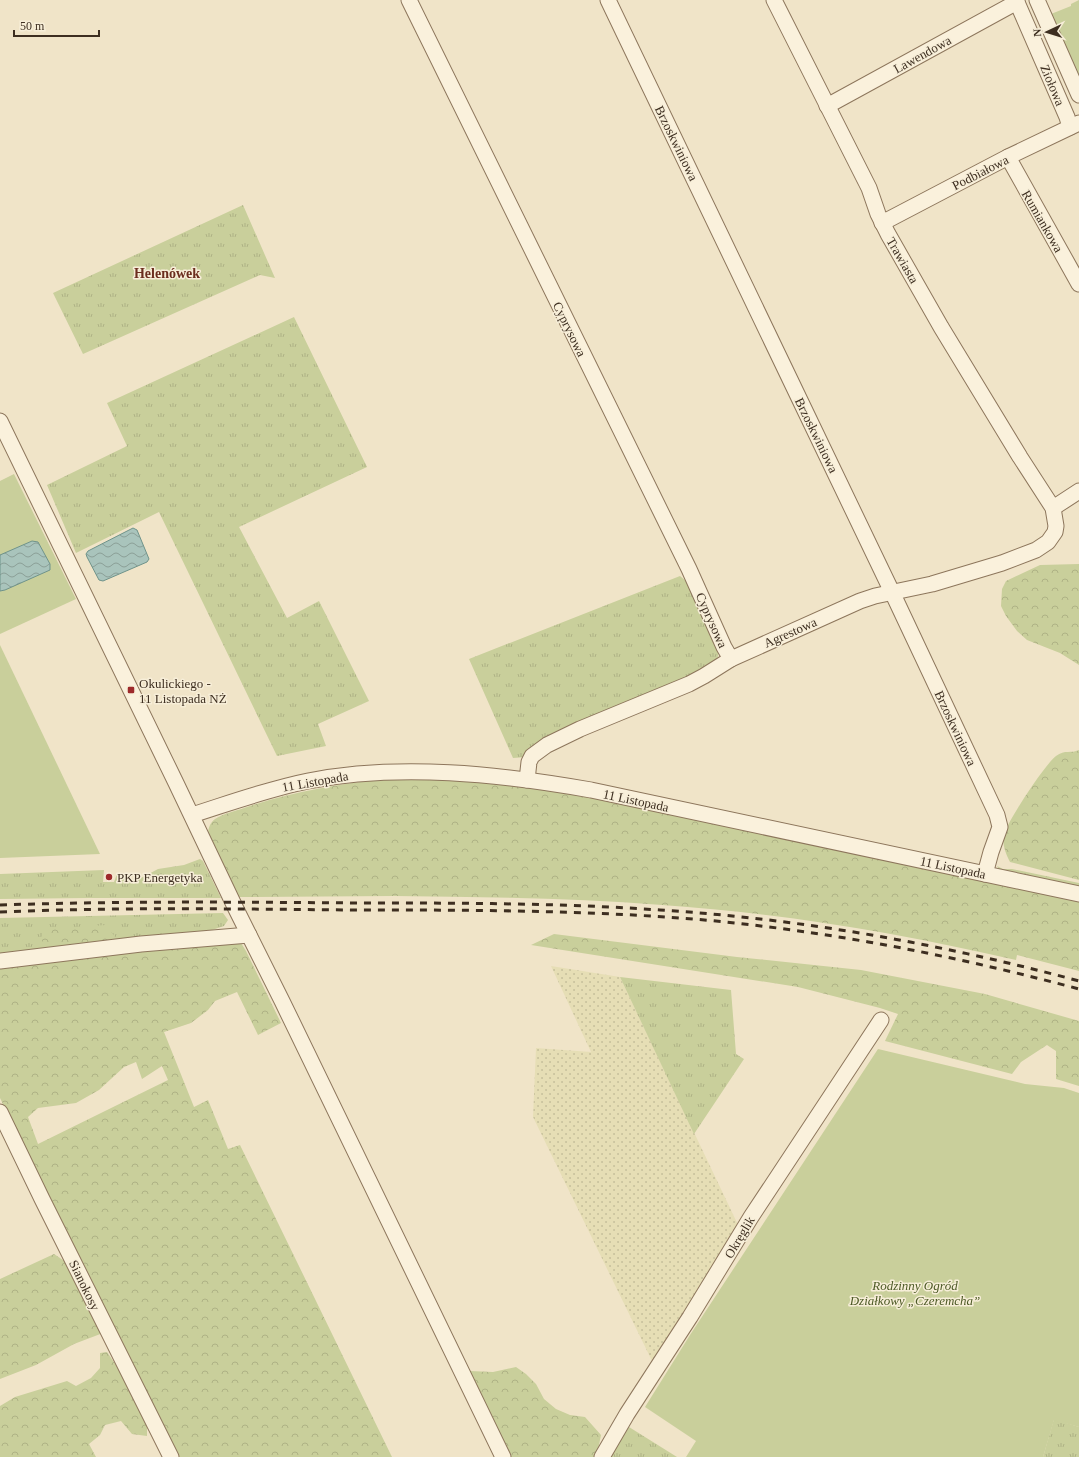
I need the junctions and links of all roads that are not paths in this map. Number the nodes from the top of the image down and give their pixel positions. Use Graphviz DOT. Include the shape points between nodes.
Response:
graph roads {
  1 [pos="409,0"];
  2 [pos="608,0"];
  3 [pos="774,0"];
  4 [pos="1037,0"];
  5 [pos="1017,1"];
  6 [pos="1079,95"];
  7 [pos="827,106"];
  8 [pos="1075,125"];
  9 [pos="1008,157"];
  10 [pos="882,222"];
  11 [pos="1079,284"];
  12 [pos="0,421"];
  13 [pos="1079,491"];
  14 [pos="1053,508"];
  15 [pos="892,592"];
  16 [pos="731,659"];
  17 [pos="527,780"];
  18 [pos="192,815"];
  19 [pos="985,874"];
  20 [pos="1079,894"];
  21 [pos="249,935"];
  22 [pos="0,961"];
  23 [pos="881,1020"];
  24 [pos="0,1112"];
  25 [pos="171,1457"];
  26 [pos="503,1457"];
  27 [pos="602,1457"];
  1 -- 16 [label="street, Cyprysowa" via="689,568"];
  2 -- 15 [label="street, Brzoskwiniowa"];
  3 -- 7 [label="street, Trawiasta"];
  4 -- 6 [label="street, Ziołowa"];
  5 -- 7 [label="street, Lawendowa"];
  5 -- 8 [label="street, Ziołowa" via="1067,117"];
  7 -- 10 [label="street, Trawiasta" via="869,188"];
  8 -- 9 [label="street, Podbiałowa"];
  9 -- 10 [label="street, Podbiałowa"];
  9 -- 11 [label="street, Rumiankowa"];
  10 -- 14 [label="street, Trawiasta" via="941,327"];
  12 -- 18 [label="street"];
  13 -- 14 [label="street"];
  14 -- 15 [label="street, Agrestowa" via="1055,532 1048,542 1036,550 932,584"];
  15 -- 16 [label="street, Agrestowa" via="860,601"];
  15 -- 19 [label="street, Brzoskwiniowa" via="997,816 1000,827"];
  16 -- 17 [label="street, Agrestowa" via="688,684 547,745 532,756"];
  17 -- 18 [label="street, 11 Listopada" via="441,773 353,775 272,789"];
  17 -- 19 [label="street, 11 Listopada" via="616,795"];
  18 -- 21 [label="street"];
  19 -- 20 [label="street, 11 Listopada"];
  21 -- 22 [label="street" via="141,944"];
  21 -- 26 [label="street"];
  23 -- 27 [label="street, Okręglik" via="751,1217"];
  24 -- 25 [label="street, Sianokosy"];
}
